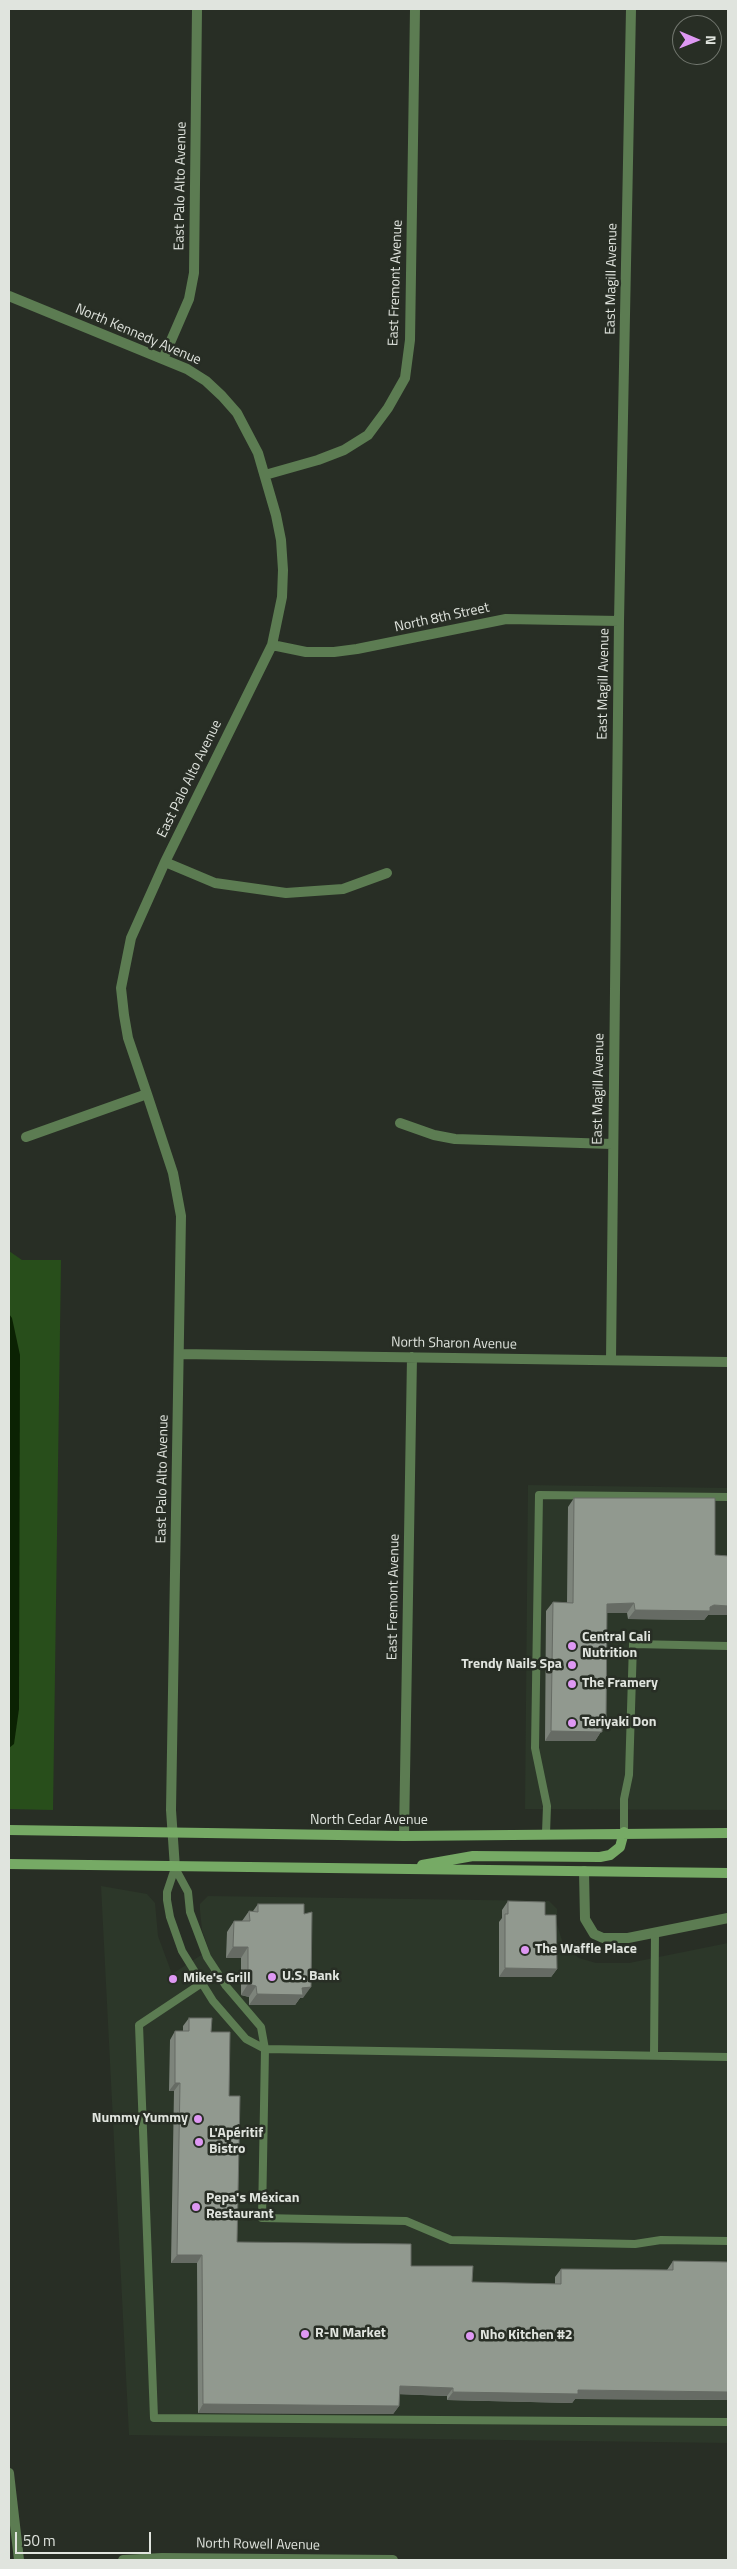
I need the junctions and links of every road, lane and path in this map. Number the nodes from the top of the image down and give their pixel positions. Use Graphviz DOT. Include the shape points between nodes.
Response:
graph roads {
  1 [pos="197,9"];
  2 [pos="415,9"];
  3 [pos="631,9"];
  4 [pos="9,296"];
  5 [pos="163,358"];
  6 [pos="265,475"];
  7 [pos="619,621"];
  8 [pos="272,645"];
  9 [pos="165,862"];
  10 [pos="387,873"];
  11 [pos="147,1094"];
  12 [pos="400,1123"];
  13 [pos="26,1137"];
  14 [pos="612,1144"];
  15 [pos="179,1354"];
  16 [pos="412,1357"];
  17 [pos="611,1360"];
  18 [pos="728,1362"];
  19 [pos="728,1497"];
  20 [pos="728,1646"];
  21 [pos="9,1830"];
  22 [pos="624,1832"];
  23 [pos="172,1833"];
  24 [pos="546,1833"];
  25 [pos="728,1833"];
  26 [pos="404,1836"];
  27 [pos="9,1864"];
  28 [pos="175,1868"];
  29 [pos="399,1870"];
  30 [pos="584,1871"];
  31 [pos="728,1873"];
  32 [pos="728,1918"];
  33 [pos="654,1933"];
  34 [pos="217,1973"];
  35 [pos="201,1982"];
  36 [pos="265,2049"];
  37 [pos="654,2055"];
  38 [pos="728,2057"];
  39 [pos="728,2241"];
  40 [pos="728,2422"];
  41 [pos="9,2472"];
  42 [pos="19,2560"];
  43 [pos="123,2560"];
  44 [pos="393,2560"];
  1 -- 5 [label="street, East Palo Alto Avenue" via="194,273 189,299"];
  2 -- 6 [label="street, East Fremont Avenue" via="410,340 405,378 368,435 344,450"];
  3 -- 7 [label="street, East Magill Avenue"];
  4 -- 5 [label="street, North Kennedy Avenue"];
  5 -- 6 [label="street, North Kennedy Avenue" via="206,381 237,413"];
  6 -- 8 [label="street, East Palo Alto Avenue" via="281,540 283,570 282,597"];
  7 -- 8 [label="street, North 8th Street" via="506,619 334,652 306,652"];
  7 -- 14 [label="street, East Magill Avenue"];
  8 -- 9 [label="street, East Palo Alto Avenue"];
  9 -- 10 [label="street" via="216,883 286,893 343,889"];
  9 -- 11 [label="street, East Palo Alto Avenue" via="131,938 121,988 128,1038"];
  11 -- 13 [label="street"];
  11 -- 15 [label="street, East Palo Alto Avenue" via="181,1216"];
  12 -- 14 [label="street" via="455,1139"];
  14 -- 17 [label="street, East Magill Avenue"];
  15 -- 16 [label="street, North Sharon Avenue"];
  15 -- 23 [label="street, East Palo Alto Avenue"];
  16 -- 17 [label="street, North Sharon Avenue"];
  16 -- 26 [label="street, East Fremont Avenue"];
  17 -- 18 [label="street, North Sharon Avenue"];
  19 -- 24 [label="lane" via="539,1495 536,1748 547,1806"];
  20 -- 22 [label="lane" via="633,1644"];
  21 -- 23 [label="main road, North Cedar Avenue"];
  22 -- 24 [label="main road, North Cedar Avenue"];
  22 -- 25 [label="main road, North Cedar Avenue"];
  22 -- 29 [label="main road" via="620,1847 610,1855 600,1857 473,1856"];
  23 -- 26 [label="main road, North Cedar Avenue"];
  23 -- 28 [label="street, East Palo Alto Avenue"];
  24 -- 26 [label="main road, North Cedar Avenue"];
  27 -- 28 [label="main road"];
  28 -- 29 [label="main road"];
  28 -- 34 [label="lane" via="188,1892 190,1912 199,1939"];
  28 -- 35 [label="lane" via="167,1892 170,1917 182,1951"];
  29 -- 30 [label="main road"];
  30 -- 31 [label="main road"];
  30 -- 33 [label="street" via="584,1911 594,1934 616,1939"];
  32 -- 33 [label="street"];
  33 -- 37 [label="lane"];
  34 -- 35 [label="lane"];
  34 -- 36 [label="lane" via="261,2027"];
  35 -- 36 [label="lane" via="246,2039"];
  35 -- 40 [label="lane" via="139,2025 154,2418"];
  36 -- 37 [label="lane"];
  36 -- 39 [label="lane" via="262,2218 406,2221 451,2240 635,2244 661,2240"];
  37 -- 38 [label="lane"];
  41 -- 42 [label="street"];
  43 -- 44 [label="street, North Rowell Avenue"];
}
